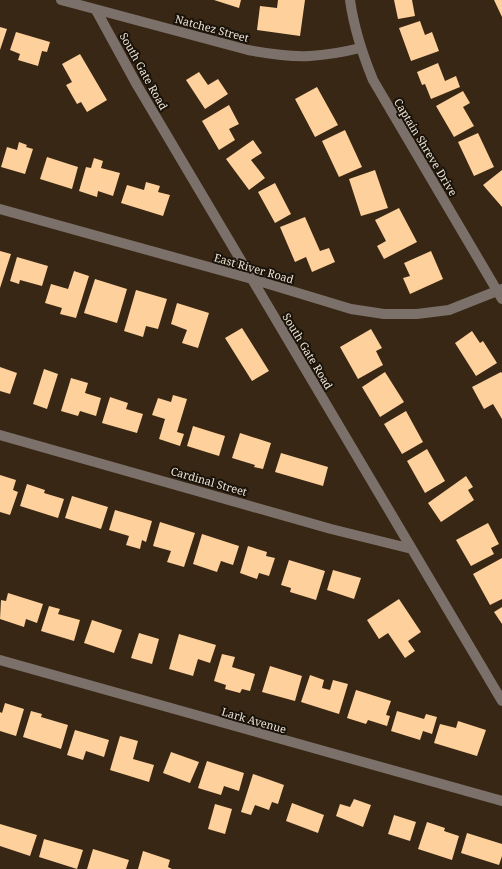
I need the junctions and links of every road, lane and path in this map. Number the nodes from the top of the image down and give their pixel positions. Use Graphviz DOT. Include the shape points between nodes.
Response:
graph roads {
  1 [pos="61,0"];
  2 [pos="350,0"];
  3 [pos="96,10"];
  4 [pos="360,48"];
  5 [pos="0,209"];
  6 [pos="252,279"];
  7 [pos="500,293"];
  8 [pos="0,435"];
  9 [pos="412,549"];
  10 [pos="0,660"];
  11 [pos="502,702"];
  12 [pos="502,800"];
  1 -- 3 [label="street, Natchez Street"];
  2 -- 4 [label="street, Captain Shreve Drive"];
  3 -- 4 [label="street, Natchez Street" via="274,55 316,56"];
  3 -- 6 [label="street, South Gate Road"];
  4 -- 7 [label="street, Captain Shreve Drive" via="373,80"];
  5 -- 6 [label="street, East River Road"];
  6 -- 7 [label="street, East River Road" via="351,309 384,314 417,314 449,310"];
  6 -- 9 [label="street, South Gate Road"];
  8 -- 9 [label="street, Cardinal Street" via="331,529"];
  9 -- 11 [label="street, South Gate Road"];
  10 -- 12 [label="street, Lark Avenue"];
}
